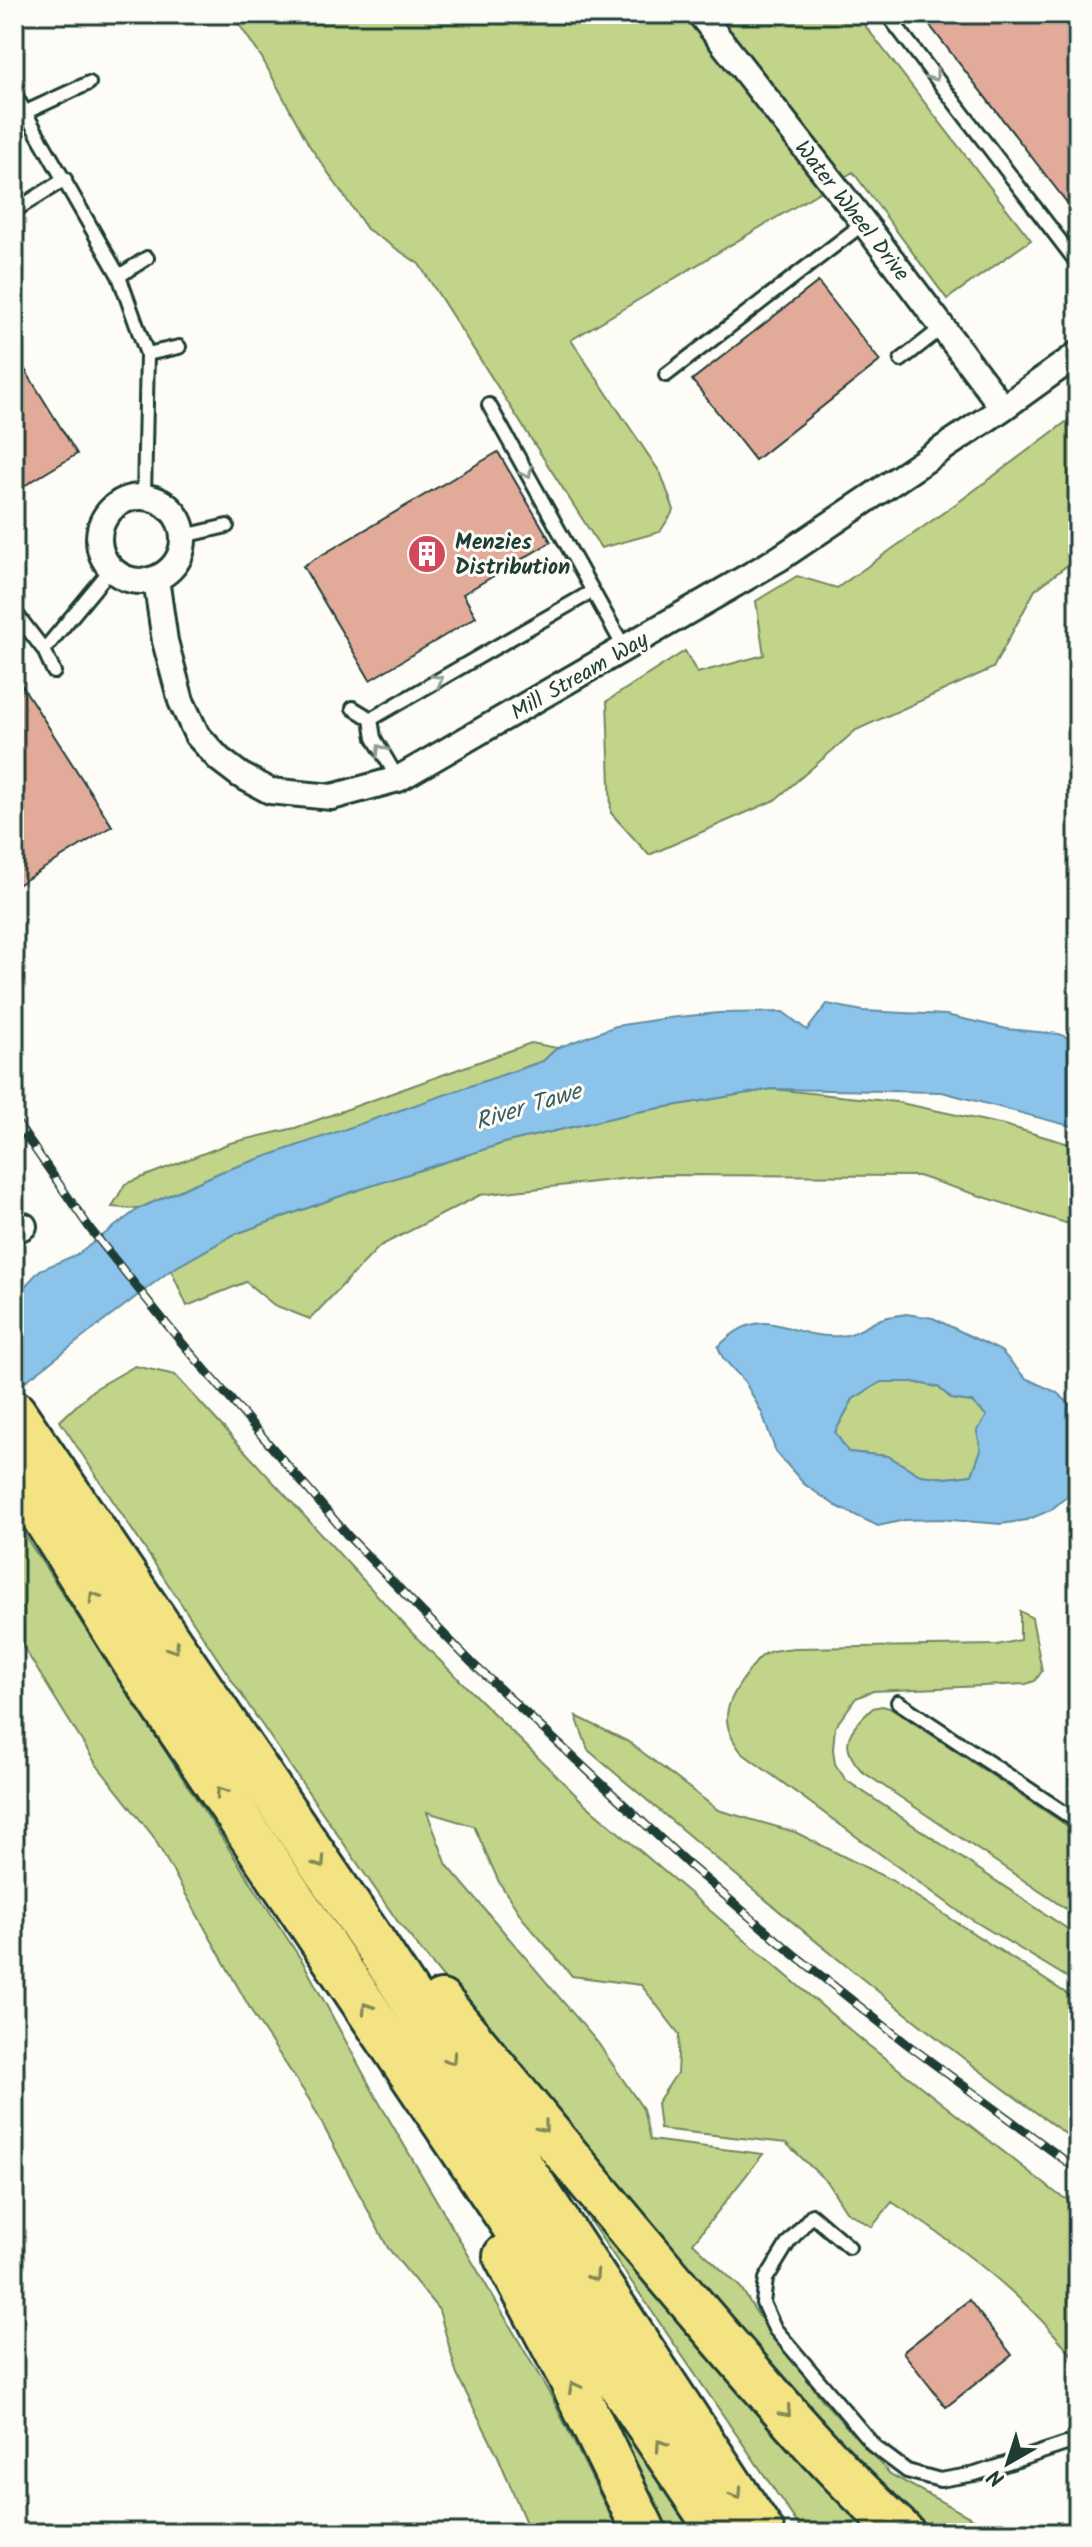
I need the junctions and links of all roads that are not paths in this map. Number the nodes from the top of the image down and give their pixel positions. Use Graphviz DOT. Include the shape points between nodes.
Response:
graph roads {
  1 [pos="700,14"];
  2 [pos="887,14"];
  3 [pos="89,83"];
  4 [pos="14,93"];
  5 [pos="26,112"];
  6 [pos="65,179"];
  7 [pos="14,211"];
  8 [pos="864,223"];
  9 [pos="147,258"];
  10 [pos="1078,264"];
  11 [pos="119,276"];
  12 [pos="943,327"];
  13 [pos="179,347"];
  14 [pos="147,354"];
  15 [pos="1078,354"];
  16 [pos="901,360"];
  17 [pos="666,375"];
  18 [pos="489,405"];
  19 [pos="1003,408"];
  20 [pos="144,497"];
  21 [pos="227,526"];
  22 [pos="184,536"];
  23 [pos="111,569"];
  24 [pos="156,579"];
  25 [pos="593,591"];
  26 [pos="14,611"];
  27 [pos="625,649"];
  28 [pos="44,650"];
  29 [pos="54,672"];
  30 [pos="353,708"];
  31 [pos="371,719"];
  32 [pos="398,779"];
  33 [pos="14,1412"];
  34 [pos="35,1482"];
  35 [pos="898,1702"];
  36 [pos="1078,1822"];
  37 [pos="377,1947"];
  38 [pos="426,2096"];
  39 [pos="849,2247"];
  40 [pos="1078,2447"];
  41 [pos="645,2533"];
  42 [pos="720,2533"];
  43 [pos="763,2533"];
  44 [pos="903,2533"];
  1 -- 8 [label="street, Water Wheel Drive"];
  2 -- 10 [label="lane, one-way"];
  3 -- 5 [label="lane"];
  4 -- 5 [label="lane"];
  5 -- 6 [label="lane"];
  6 -- 7 [label="lane"];
  6 -- 11 [label="lane"];
  8 -- 12 [label="street, Water Wheel Drive"];
  8 -- 17 [label="lane"];
  9 -- 11 [label="lane"];
  11 -- 14 [label="lane"];
  12 -- 16 [label="lane"];
  12 -- 19 [label="street, Water Wheel Drive"];
  13 -- 14 [label="lane"];
  14 -- 20 [label="lane"];
  15 -- 19 [label="street, Mill Stream Way"];
  18 -- 25 [label="lane, one-way"];
  19 -- 27 [label="street, Mill Stream Way" via="780,558"];
  20 -- 22 [label="street" via="171,509"];
  20 -- 23 [label="street" via="115,505 103,521 99,545"];
  21 -- 22 [label="lane"];
  22 -- 24 [label="street" via="176,563"];
  23 -- 24 [label="street" via="141,582"];
  23 -- 28 [label="lane"];
  24 -- 32 [label="street, Mill Stream Way" via="181,701 197,735 219,759 270,791 285,793 332,797"];
  25 -- 27 [label="lane"];
  31 -- 25 [label="lane, one-way"];
  26 -- 28 [label="lane"];
  27 -- 32 [label="street, Mill Stream Way"];
  28 -- 29 [label="lane"];
  30 -- 31 [label="lane"];
  32 -- 31 [label="lane, one-way" via="374,738"];
  33 -- 34 [label="highway"];
  34 -- 37 [label="highway, one-way"];
  38 -- 34 [label="highway, one-way" via="135,1664"];
  35 -- 36 [label="lane"];
  37 -- 43 [label="highway, one-way"];
  37 -- 44 [label="highway, one-way" via="422,1979 734,2354 855,2490"];
  41 -- 38 [label="highway, one-way" via="510,2264 456,2178"];
  42 -- 38 [label="highway, one-way"];
  39 -- 40 [label="lane" via="812,2215 766,2279 763,2303 775,2329 875,2447 907,2471 940,2480 1066,2444"];
}
